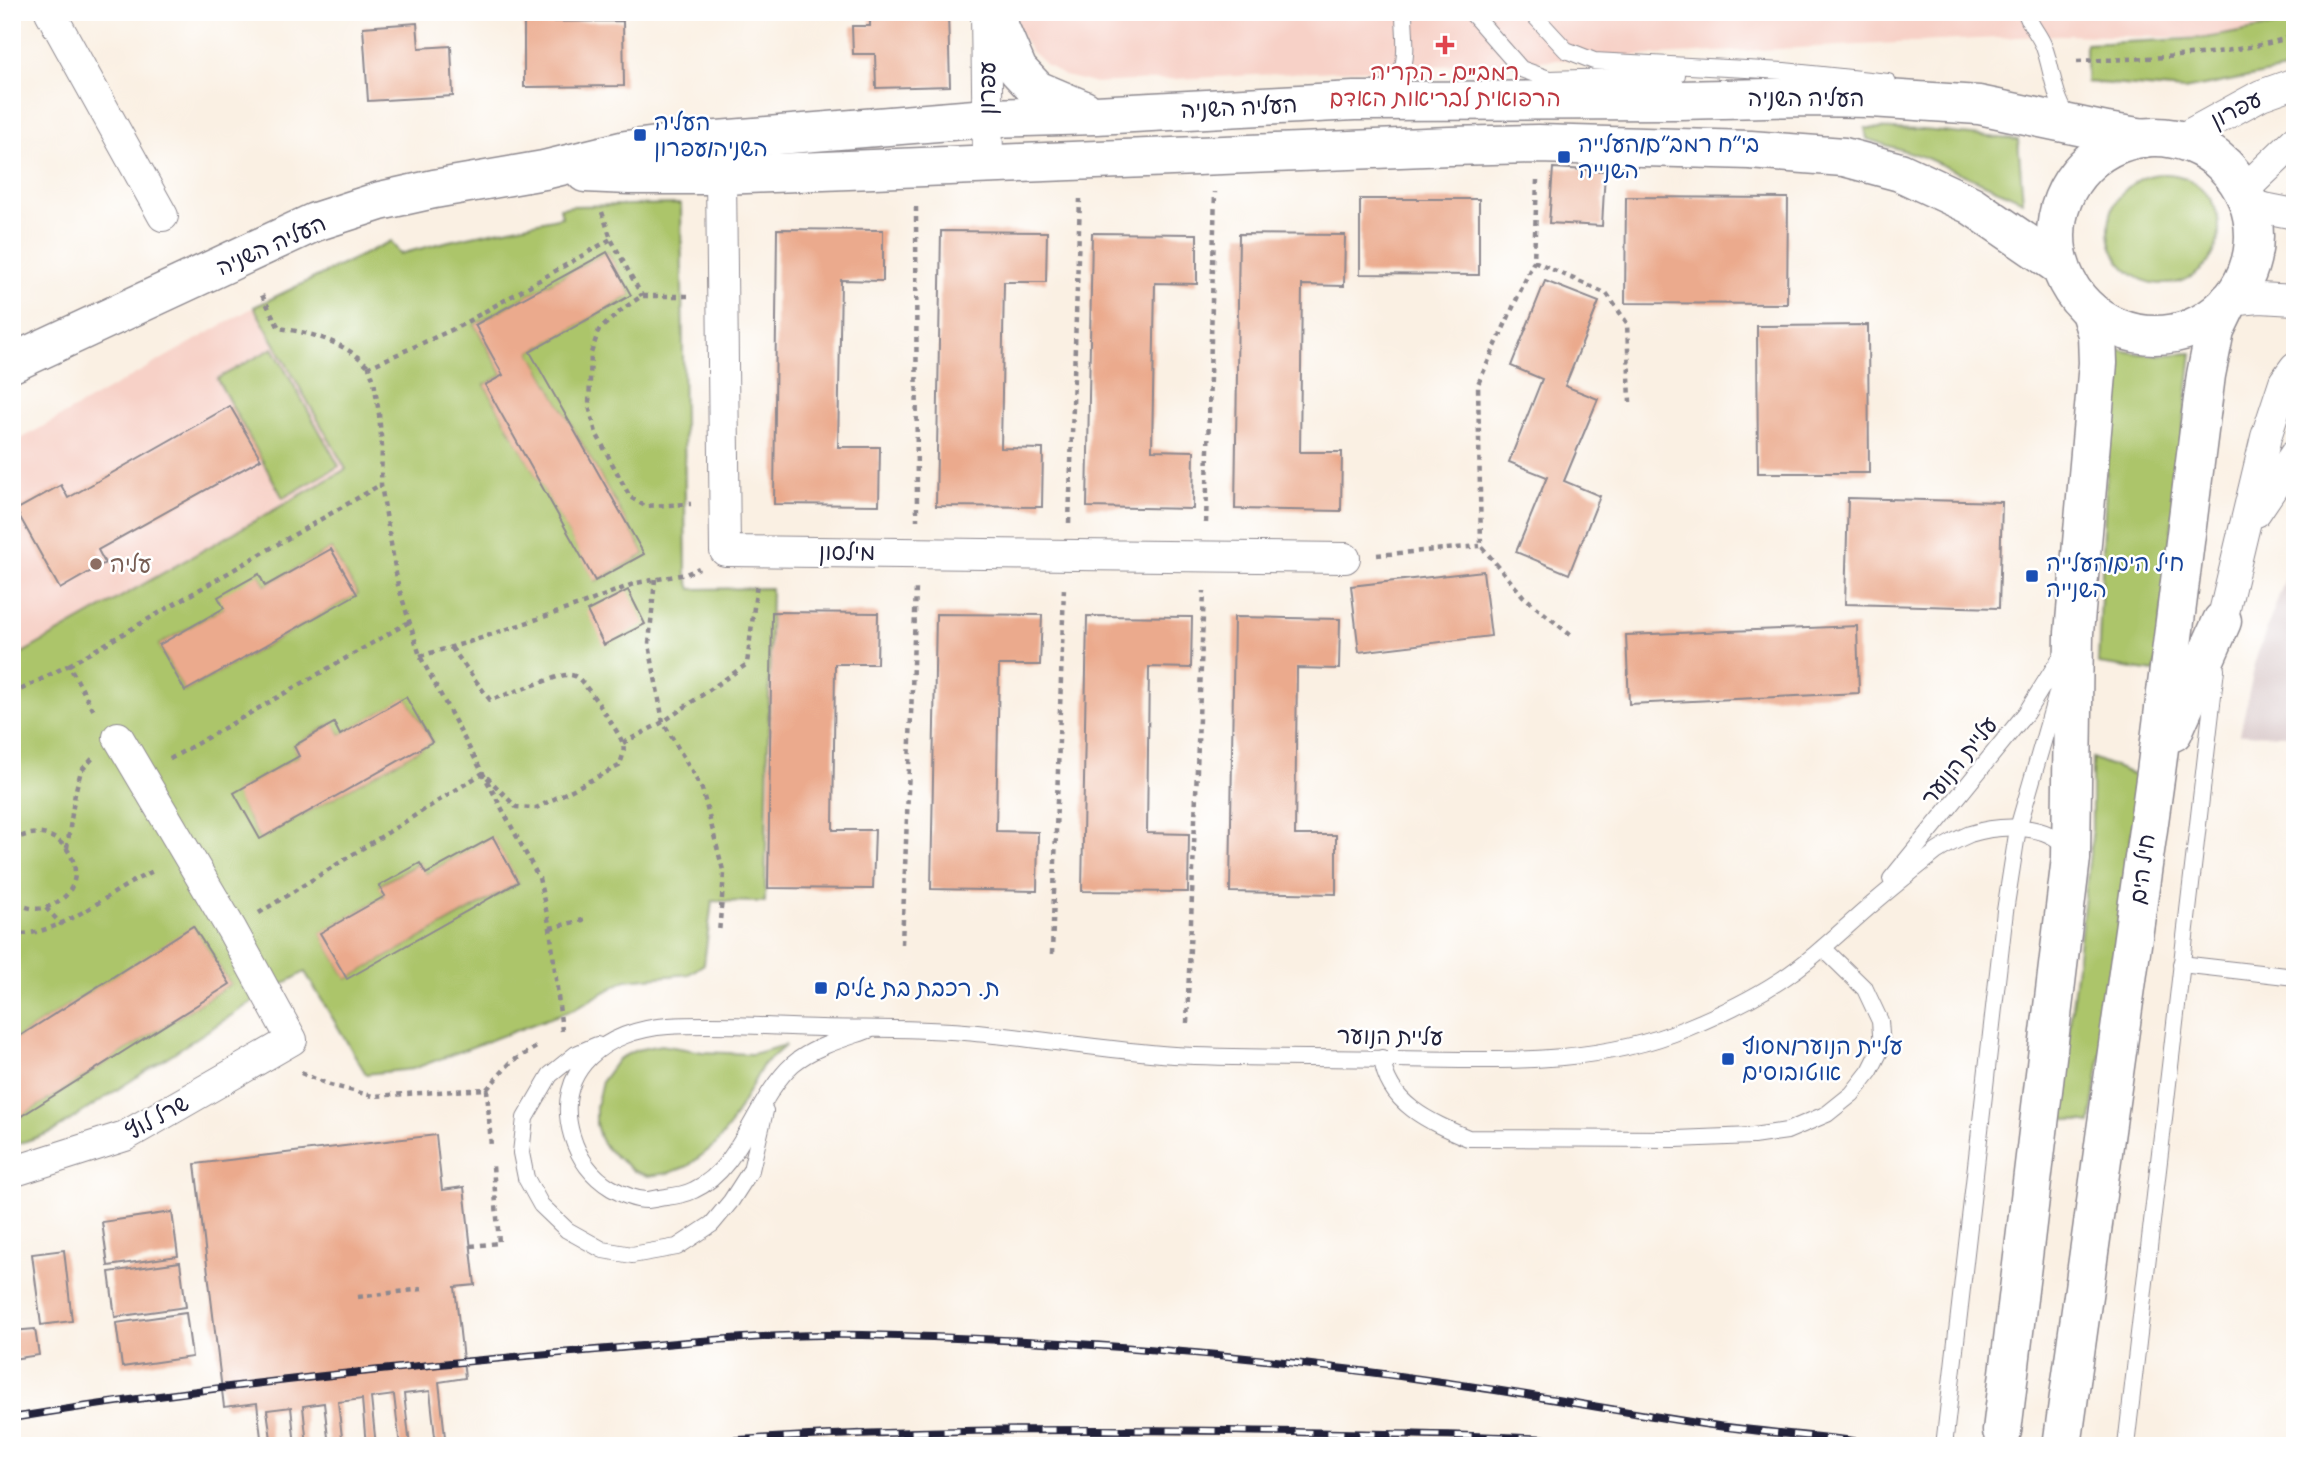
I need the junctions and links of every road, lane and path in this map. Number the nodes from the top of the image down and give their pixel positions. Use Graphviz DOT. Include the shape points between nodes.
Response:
graph roads {
  1 [pos="50,12"];
  2 [pos="986,12"];
  3 [pos="993,12"];
  4 [pos="1404,12"];
  5 [pos="1471,12"];
  6 [pos="1531,12"];
  7 [pos="2026,12"];
  8 [pos="2295,36"];
  9 [pos="2048,62"];
  10 [pos="1784,71"];
  11 [pos="2295,83"];
  12 [pos="1354,101"];
  13 [pos="1979,105"];
  14 [pos="1096,115"];
  15 [pos="986,118"];
  16 [pos="2077,125"];
  17 [pos="2161,139"];
  18 [pos="2295,141"];
  19 [pos="1538,144"];
  20 [pos="988,163"];
  21 [pos="544,170"];
  22 [pos="721,175"];
  23 [pos="2246,198"];
  24 [pos="601,200"];
  25 [pos="2295,214"];
  26 [pos="163,216"];
  27 [pos="611,239"];
  28 [pos="1534,261"];
  29 [pos="2060,267"];
  30 [pos="262,295"];
  31 [pos="642,296"];
  32 [pos="688,296"];
  33 [pos="2295,300"];
  34 [pos="2229,301"];
  35 [pos="2090,312"];
  36 [pos="12,363"];
  37 [pos="369,367"];
  38 [pos="2295,367"];
  39 [pos="1630,402"];
  40 [pos="2295,454"];
  41 [pos="381,485"];
  42 [pos="691,504"];
  43 [pos="2246,527"];
  44 [pos="1480,546"];
  45 [pos="725,551"];
  46 [pos="761,551"];
  47 [pos="1345,558"];
  48 [pos="655,579"];
  49 [pos="2222,621"];
  50 [pos="409,622"];
  51 [pos="2074,634"];
  52 [pos="1574,638"];
  53 [pos="451,647"];
  54 [pos="421,656"];
  55 [pos="69,665"];
  56 [pos="12,694"];
  57 [pos="663,722"];
  58 [pos="118,737"];
  59 [pos="623,743"];
  60 [pos="2155,772"];
  61 [pos="483,773"];
  62 [pos="141,776"];
  63 [pos="2018,828"];
  64 [pos="12,841"];
  65 [pos="67,848"];
  66 [pos="188,856"];
  67 [pos="2071,858"];
  68 [pos="12,900"];
  69 [pos="46,908"];
  70 [pos="1867,908"];
  71 [pos="587,919"];
  72 [pos="62,925"];
  73 [pos="550,928"];
  74 [pos="232,930"];
  75 [pos="719,933"];
  76 [pos="12,934"];
  77 [pos="1823,948"];
  78 [pos="1191,964"];
  79 [pos="2181,964"];
  80 [pos="2295,977"];
  81 [pos="1187,1023"];
  82 [pos="573,1028"];
  83 [pos="872,1029"];
  84 [pos="562,1032"];
  85 [pos="552,1038"];
  86 [pos="616,1038"];
  87 [pos="542,1044"];
  88 [pos="1382,1058"];
  89 [pos="330,1085"];
  90 [pos="769,1097"];
  91 [pos="12,1172"];
  92 [pos="499,1243"];
  93 [pos="471,1246"];
  94 [pos="422,1289"];
  95 [pos="358,1297"];
  96 [pos="2003,1431"];
  97 [pos="2063,1440"];
  98 [pos="1944,1446"];
  99 [pos="2126,1446"];
  1 -- 26 [label="street"];
  2 -- 15 [label="street, עפרון"];
  3 -- 14 [label="street" via="1018,70 1037,90"];
  4 -- 12 [label="lane" via="1401,75 1387,89"];
  5 -- 10 [label="lane" via="1521,69 1549,79"];
  6 -- 10 [label="lane" via="1566,50 1594,61"];
  7 -- 9 [label="lane"];
  8 -- 9 [label="path" via="2226,50"];
  9 -- 16 [label="lane" via="2063,107"];
  10 -- 13 [label="lane" via="1905,84"];
  11 -- 17 [label="street, עפרון"];
  12 -- 13 [label="street, העליה השניה" via="1804,97"];
  12 -- 14 [label="street, העליה השניה"];
  13 -- 16 [label="street, העליה השניה"];
  14 -- 15 [label="street, העליה השניה"];
  15 -- 20 [label="street, עפרון"];
  15 -- 21 [label="street, העליה השניה" via="667,145"];
  16 -- 17 [label="street, העליה השניה"];
  17 -- 23 [label="street" via="2198,146 2214,156"];
  17 -- 29 [label="street" via="2115,145 2077,175 2056,218"];
  18 -- 23 [label="street"];
  19 -- 20 [label="street, העליה השניה"];
  19 -- 28 [label="path"];
  19 -- 29 [label="street, העליה השניה" via="1844,157 1900,172 1971,205"];
  20 -- 22 [label="street, העליה השניה"];
  21 -- 22 [label="street, העליה השניה" via="629,176"];
  21 -- 36 [label="street, העליה השניה" via="434,188 315,222"];
  22 -- 45 [label="street"];
  23 -- 25 [label="street"];
  23 -- 34 [label="street" via="2254,246 2246,275"];
  24 -- 27 [label="path"];
  27 -- 31 [label="path"];
  27 -- 37 [label="path" via="458,327"];
  28 -- 39 [label="path" via="1607,294 1627,323"];
  28 -- 44 [label="path" via="1478,384"];
  29 -- 35 [label="street" via="2072,292"];
  30 -- 37 [label="path" via="279,328 323,338 357,355"];
  31 -- 32 [label="path"];
  31 -- 42 [label="path" via="599,330 591,353 590,406 596,433 630,497 645,506"];
  33 -- 34 [label="street"];
  34 -- 35 [label="street" via="2206,321 2177,333 2147,335 2117,328"];
  34 -- 60 [label="street, חיל הים" via="2215,330 2206,375"];
  35 -- 51 [label="street" via="2097,334 2098,363"];
  37 -- 41 [label="path" via="379,414"];
  38 -- 43 [label="street" via="2284,383 2266,437"];
  40 -- 43 [label="street"];
  41 -- 50 [label="path"];
  41 -- 55 [label="path"];
  43 -- 49 [label="street"];
  44 -- 47 [label="path"];
  44 -- 52 [label="path" via="1524,596"];
  45 -- 46 [label="street, מילסון"];
  45 -- 48 [label="path" via="694,572"];
  46 -- 47 [label="street, מילסון"];
  46 -- 57 [label="path" via="747,664"];
  48 -- 53 [label="path"];
  48 -- 57 [label="path" via="649,644"];
  49 -- 60 [label="street"];
  49 -- 79 [label="lane"];
  50 -- 54 [label="path"];
  50 -- 62 [label="path"];
  51 -- 63 [label="lane"];
  51 -- 67 [label="street"];
  51 -- 70 [label="lane, עליית הנוער" via="2026,713"];
  53 -- 54 [label="path"];
  53 -- 59 [label="path" via="490,699 567,674 576,677"];
  54 -- 61 [label="path"];
  55 -- 56 [label="path"];
  55 -- 58 [label="path" via="104,729"];
  57 -- 59 [label="path"];
  57 -- 75 [label="path" via="702,789 723,873"];
  58 -- 62 [label="street"];
  58 -- 65 [label="path" via="81,771"];
  59 -- 61 [label="path" via="620,766 536,808 516,807"];
  60 -- 97 [label="street, חיל הים"];
  61 -- 73 [label="path" via="539,878"];
  61 -- 74 [label="path"];
  62 -- 66 [label="street"];
  63 -- 67 [label="lane, עליית הנוער" via="2060,841"];
  63 -- 70 [label="lane, עליית הנוער" via="1988,830 1956,840"];
  63 -- 98 [label="lane"];
  64 -- 65 [label="path" via="36,833"];
  65 -- 69 [label="path" via="75,870 73,882 67,894"];
  66 -- 72 [label="path" via="149,873"];
  66 -- 74 [label="street"];
  67 -- 96 [label="street"];
  68 -- 69 [label="path" via="32,909"];
  69 -- 72 [label="path"];
  70 -- 77 [label="lane, עליית הנוער"];
  71 -- 73 [label="path"];
  72 -- 76 [label="path"];
  73 -- 84 [label="path"];
  74 -- 91 [label="street, שרל לוץ" via="292,1040 125,1136"];
  77 -- 88 [label="lane, עליית הנוער" via="1782,980 1735,1006 1637,1045 1572,1057"];
  77 -- 88 [label="lane" via="1865,989 1880,1021 1882,1047 1852,1094 1827,1114 1787,1131 1676,1139 1468,1138 1406,1105 1391,1088"];
  78 -- 81 [label="path"];
  79 -- 80 [label="lane"];
  79 -- 99 [label="lane"];
  82 -- 84 [label="path"];
  83 -- 86 [label="lane, עליית הנוער" via="669,1026"];
  83 -- 88 [label="lane, עליית הנוער" via="961,1031 1171,1054"];
  83 -- 90 [label="lane" via="796,1061"];
  84 -- 85 [label="path"];
  86 -- 90 [label="lane" via="585,1062 573,1080 566,1107 571,1134 588,1170 624,1196 648,1200 671,1196 693,1191 715,1177"];
  86 -- 90 [label="lane" via="576,1054 550,1075 525,1118 521,1153 526,1178 541,1205 567,1230 603,1250 632,1255 677,1247 712,1224 751,1170"];
  87 -- 89 [label="path" via="511,1062 487,1089 373,1096"];
  92 -- 93 [label="path"];
  94 -- 95 [label="path"];
}
